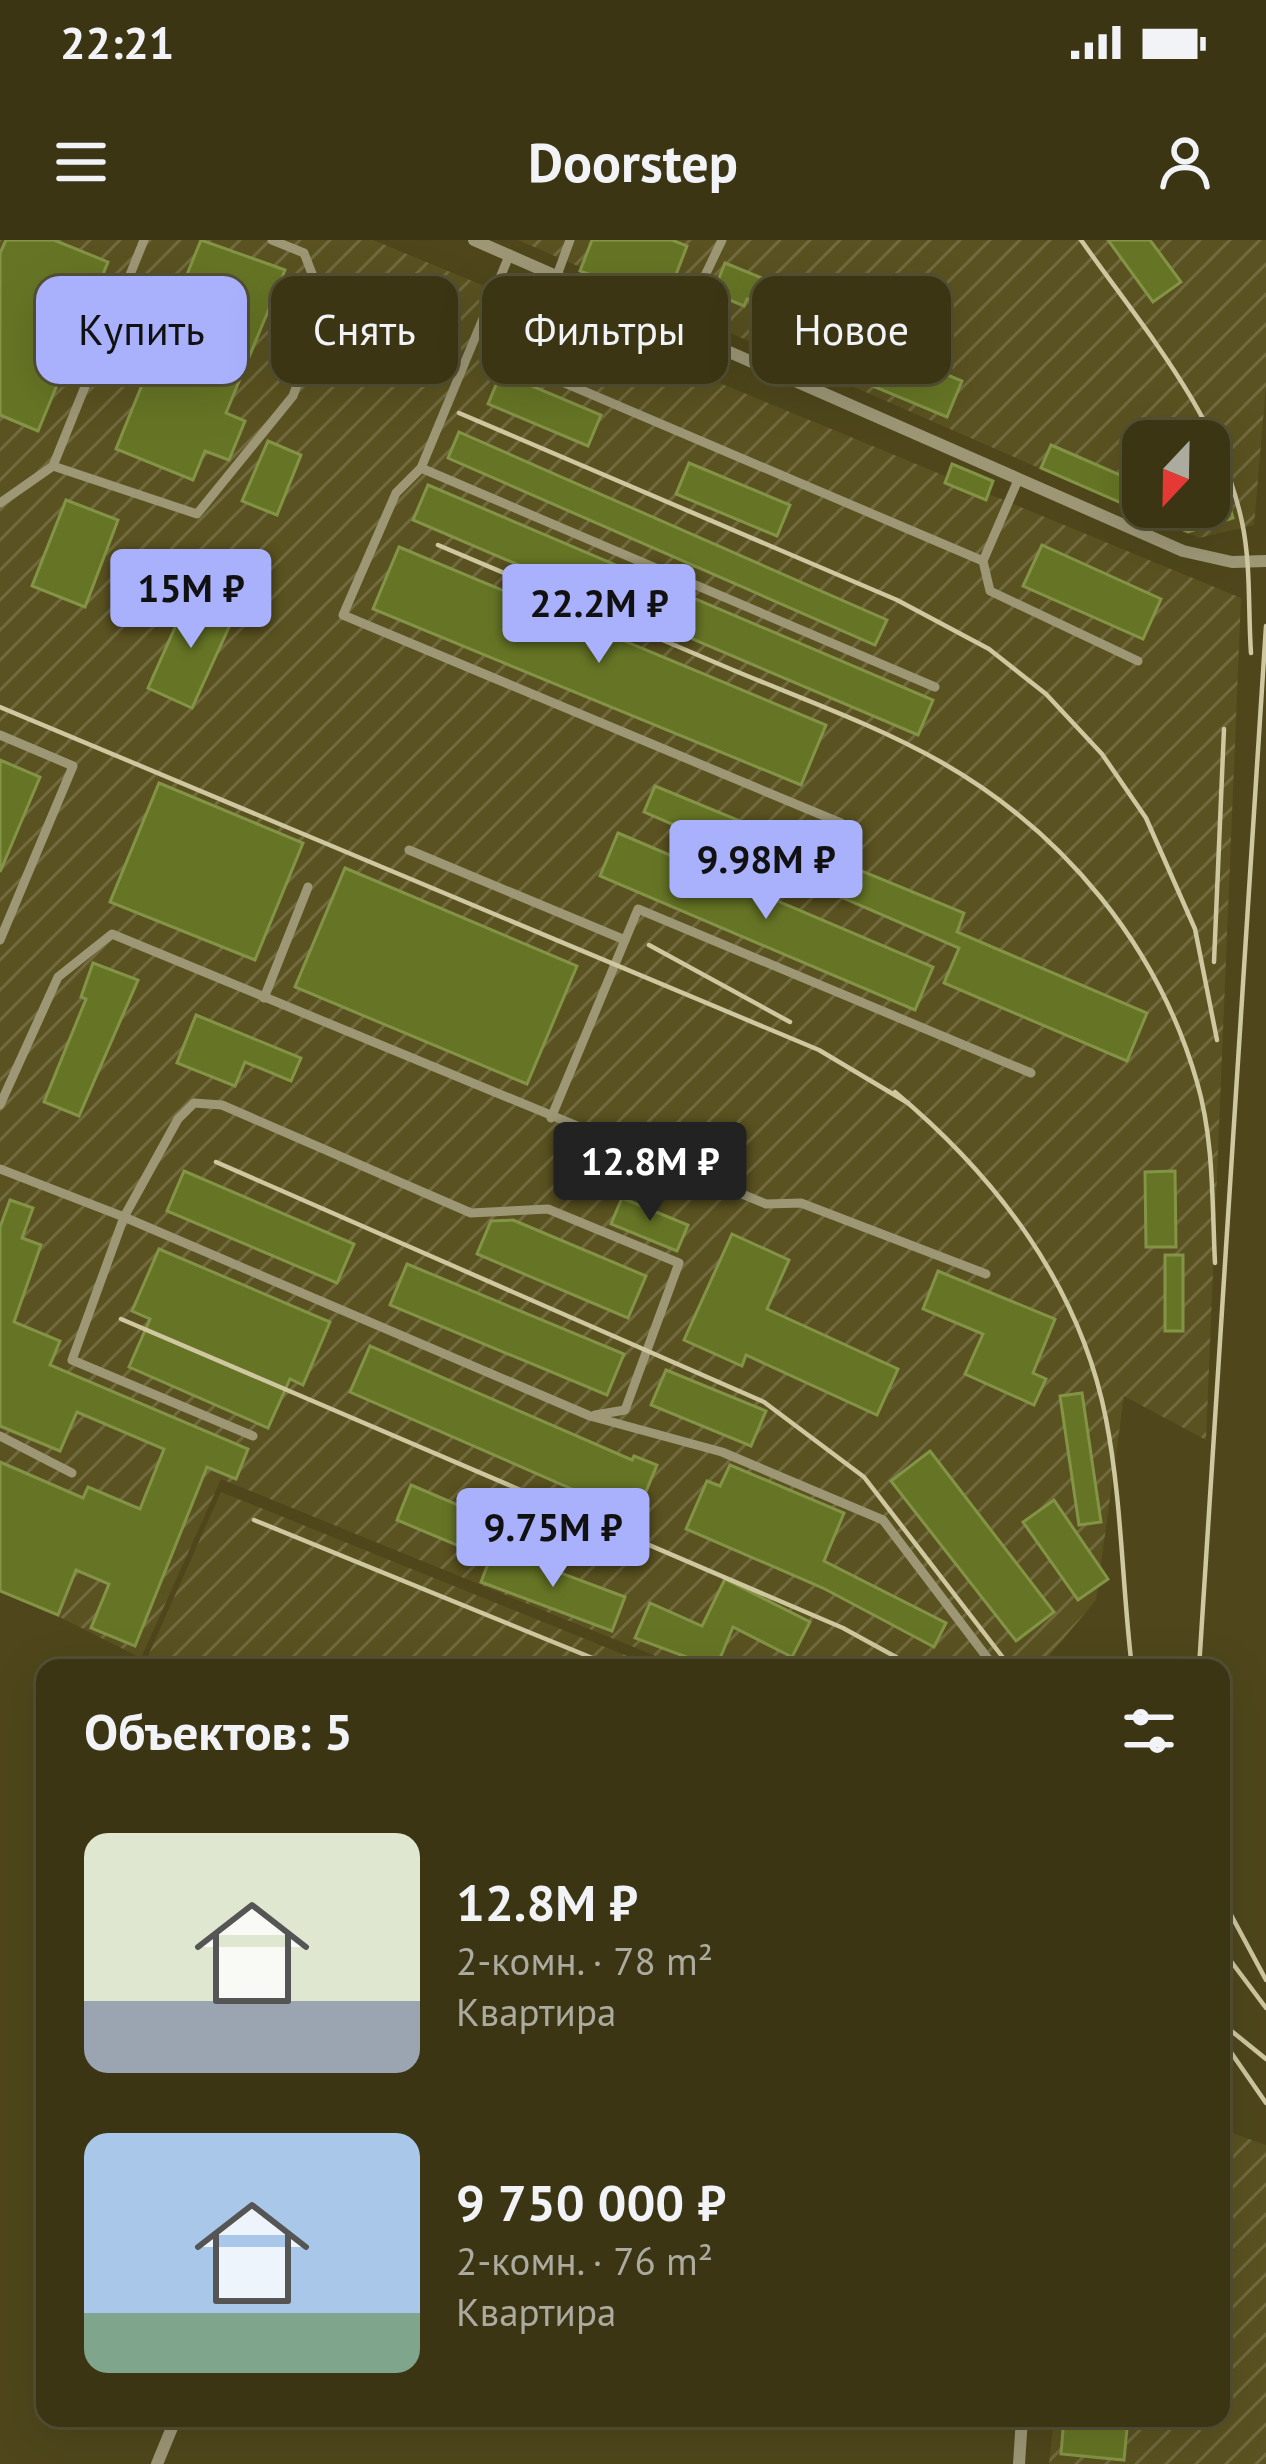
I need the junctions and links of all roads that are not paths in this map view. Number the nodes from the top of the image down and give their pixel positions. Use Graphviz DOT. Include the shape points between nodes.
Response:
graph roads {
  1 [pos="143,240"];
  2 [pos="272,240"];
  3 [pos="474,240"];
  4 [pos="570,240"];
  5 [pos="722,240"];
  6 [pos="509,256"];
  7 [pos="552,276"];
  8 [pos="557,276"];
  9 [pos="705,276"];
  10 [pos="728,354"];
  11 [pos="567,384"];
  12 [pos="53,466"];
  13 [pos="421,468"];
  14 [pos="1018,480"];
  15 [pos="0,503"];
  16 [pos="982,561"];
  17 [pos="1266,561"];
  18 [pos="1138,662"];
  19 [pos="935,687"];
  20 [pos="0,735"];
  21 [pos="841,823"];
  22 [pos="409,850"];
  23 [pos="308,887"];
  24 [pos="0,940"];
  25 [pos="625,940"];
  26 [pos="265,998"];
  27 [pos="1030,1073"];
  28 [pos="0,1105"];
  29 [pos="551,1118"];
  30 [pos="0,1169"];
  31 [pos="124,1217"];
  32 [pos="986,1274"];
  33 [pos="590,1416"];
  34 [pos="0,1436"];
  35 [pos="253,1436"];
  36 [pos="72,1473"];
  37 [pos="988,1659"];
  38 [pos="172,2427"];
  39 [pos="1021,2427"];
  40 [pos="157,2464"];
  41 [pos="1018,2464"];
  1 -- 12 [label="lane"];
  2 -- 12 [label="lane" via="304,254 325,307 293,396 196,514"];
  3 -- 6 [label="street"];
  4 -- 8 [label="lane"];
  5 -- 9 [label="lane"];
  6 -- 7 [label="street"];
  6 -- 13 [label="lane"];
  10 -- 14 [label="street"];
  11 -- 16 [label="lane"];
  12 -- 15 [label="lane"];
  13 -- 19 [label="lane"];
  13 -- 21 [label="lane" via="396,493 343,615"];
  14 -- 16 [label="lane"];
  14 -- 17 [label="street" via="1183,551"];
  16 -- 18 [label="lane" via="990,591"];
  20 -- 24 [label="lane" via="73,766"];
  22 -- 25 [label="lane"];
  23 -- 26 [label="lane"];
  25 -- 27 [label="lane" via="638,909"];
  25 -- 29 [label="lane"];
  26 -- 28 [label="lane" via="112,934 58,977"];
  26 -- 29 [label="lane"];
  29 -- 32 [label="lane" via="766,1204 801,1203"];
  30 -- 31 [label="lane"];
  31 -- 33 [label="lane"];
  31 -- 33 [label="lane" via="178,1119 194,1103 208,1104 471,1213 548,1209 679,1263 625,1410"];
  31 -- 35 [label="lane" via="73,1360"];
  33 -- 37 [label="lane" via="722,1452 883,1520"];
  34 -- 36 [label="lane"];
  38 -- 40 [label="street"];
  39 -- 41 [label="street"];
}
